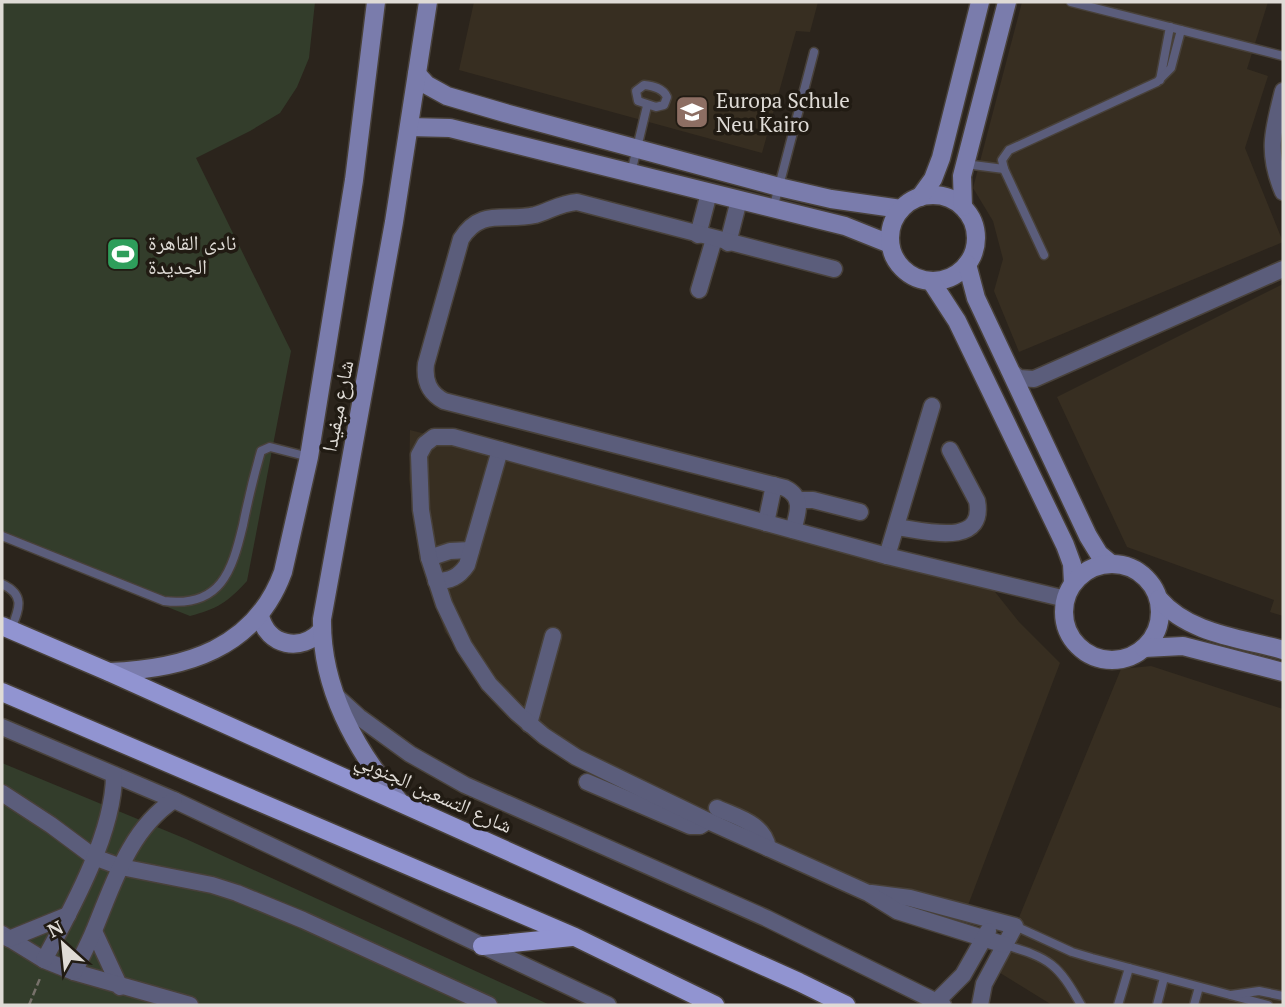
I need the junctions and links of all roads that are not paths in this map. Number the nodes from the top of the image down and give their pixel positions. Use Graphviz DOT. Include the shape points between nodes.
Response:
graph roads {
  1 [pos="376,2"];
  2 [pos="428,2"];
  3 [pos="980,2"];
  4 [pos="1007,2"];
  5 [pos="1071,2"];
  6 [pos="1170,27"];
  7 [pos="1181,30"];
  8 [pos="814,52"];
  9 [pos="1283,56"];
  10 [pos="418,74"];
  11 [pos="1160,79"];
  12 [pos="1283,91"];
  13 [pos="647,106"];
  14 [pos="505,113"];
  15 [pos="1280,115"];
  16 [pos="409,127"];
  17 [pos="556,127"];
  18 [pos="499,140"];
  19 [pos="637,150"];
  20 [pos="551,153"];
  21 [pos="965,164"];
  22 [pos="1004,169"];
  23 [pos="631,173"];
  24 [pos="779,187"];
  25 [pos="1283,192"];
  26 [pos="709,193"];
  27 [pos="920,197"];
  28 [pos="738,200"];
  29 [pos="963,207"];
  30 [pos="773,209"];
  31 [pos="901,209"];
  32 [pos="713,239"];
  33 [pos="890,244"];
  34 [pos="1044,256"];
  35 [pos="967,264"];
  36 [pos="834,269"];
  37 [pos="1283,269"];
  38 [pos="931,281"];
  39 [pos="699,290"];
  40 [pos="1012,376"];
  41 [pos="991,393"];
  42 [pos="932,406"];
  43 [pos="500,450"];
  44 [pos="950,450"];
  45 [pos="309,457"];
  46 [pos="774,485"];
  47 [pos="797,500"];
  48 [pos="860,512"];
  49 [pos="766,523"];
  50 [pos="896,527"];
  51 [pos="793,530"];
  52 [pos="2,537"];
  53 [pos="471,550"];
  54 [pos="887,556"];
  55 [pos="429,558"];
  56 [pos="1110,563"];
  57 [pos="436,581"];
  58 [pos="2,584"];
  59 [pos="1070,591"];
  60 [pos="1159,598"];
  61 [pos="260,616"];
  62 [pos="6,627"];
  63 [pos="322,630"];
  64 [pos="553,636"];
  65 [pos="1144,648"];
  66 [pos="1283,650"];
  67 [pos="109,671"];
  68 [pos="1283,672"];
  69 [pos="2,692"];
  70 [pos="336,696"];
  71 [pos="529,724"];
  72 [pos="2,727"];
  73 [pos="114,775"];
  74 [pos="587,782"];
  75 [pos="2,793"];
  76 [pos="173,800"];
  77 [pos="399,801"];
  78 [pos="712,814"];
  79 [pos="94,857"];
  80 [pos="121,867"];
  81 [pos="868,893"];
  82 [pos="68,915"];
  83 [pos="994,920"];
  84 [pos="1015,926"];
  85 [pos="94,931"];
  86 [pos="575,936"];
  87 [pos="5,937"];
  88 [pos="984,939"];
  89 [pos="1005,945"];
  90 [pos="482,946"];
  91 [pos="46,961"];
  92 [pos="1129,968"];
  93 [pos="74,972"];
  94 [pos="1164,978"];
  95 [pos="120,986"];
  96 [pos="1199,987"];
  97 [pos="1283,996"];
  98 [pos="1233,999"];
  99 [pos="940,1004"];
  100 [pos="190,1005"];
  101 [pos="489,1005"];
  102 [pos="608,1005"];
  103 [pos="715,1005"];
  104 [pos="846,1005"];
  105 [pos="981,1005"];
  106 [pos="1081,1005"];
  107 [pos="1118,1005"];
  108 [pos="1157,1005"];
  109 [pos="1194,1005"];
  110 [pos="1268,1005"];
  1 -- 45 [label="street, شارع ميفيدا" via="354,180"];
  2 -- 10 [label="street, شارع ميفيدا"];
  3 -- 27 [label="street" via="941,158"];
  4 -- 21 [label="street"];
  5 -- 6 [label="lane"];
  6 -- 7 [label="lane"];
  6 -- 11 [label="lane"];
  7 -- 9 [label="lane"];
  7 -- 11 [label="lane" via="1171,68"];
  8 -- 24 [label="lane"];
  10 -- 14 [label="street" via="447,96"];
  10 -- 16 [label="street, شارع ميفيدا"];
  11 -- 22 [label="lane" via="1009,150 1002,160"];
  12 -- 15 [label="street"];
  13 -- 19 [label="lane"];
  14 -- 17 [label="street"];
  14 -- 18 [label="street"];
  15 -- 25 [label="street" via="1272,154"];
  16 -- 18 [label="street" via="450,128"];
  16 -- 63 [label="street, شارع ميفيدا" via="324,597"];
  17 -- 19 [label="street"];
  17 -- 20 [label="street"];
  18 -- 20 [label="street"];
  19 -- 23 [label="lane"];
  19 -- 24 [label="street"];
  20 -- 23 [label="street"];
  21 -- 22 [label="lane"];
  21 -- 29 [label="street"];
  22 -- 34 [label="lane"];
  23 -- 26 [label="street"];
  24 -- 30 [label="lane"];
  24 -- 31 [label="street" via="831,200"];
  26 -- 28 [label="street"];
  26 -- 32 [label="street"];
  27 -- 29 [label="street" via="950,198"];
  27 -- 31 [label="street"];
  28 -- 30 [label="street"];
  28 -- 32 [label="street"];
  29 -- 35 [label="street" via="976,235"];
  30 -- 33 [label="street" via="845,226"];
  31 -- 33 [label="street" via="890,231"];
  32 -- 36 [label="street"];
  32 -- 39 [label="street"];
  32 -- 46 [label="street" via="577,202 532,215 478,221 458,247 426,364 427,383 444,401"];
  33 -- 38 [label="street" via="900,266"];
  35 -- 38 [label="street" via="957,274"];
  35 -- 40 [label="street" via="976,298"];
  37 -- 40 [label="street" via="1034,379"];
  38 -- 41 [label="street" via="954,315"];
  40 -- 41 [label="street"];
  40 -- 56 [label="street" via="1091,542"];
  41 -- 59 [label="street" via="1065,545 1072,564"];
  42 -- 50 [label="street"];
  43 -- 49 [label="street"];
  43 -- 53 [label="street"];
  43 -- 55 [label="street" via="440,436 421,450 421,510"];
  44 -- 50 [label="street" via="977,501 974,523 956,534"];
  45 -- 52 [label="lane" via="270,447 261,451 232,566 215,589 197,600 164,601"];
  45 -- 61 [label="street, شارع ميفيدا" via="283,572"];
  46 -- 47 [label="street" via="790,490"];
  46 -- 49 [label="street"];
  47 -- 48 [label="street"];
  47 -- 51 [label="street"];
  49 -- 51 [label="street"];
  50 -- 54 [label="street"];
  51 -- 54 [label="street"];
  53 -- 55 [label="street"];
  53 -- 57 [label="street" via="463,571 451,580"];
  54 -- 59 [label="street"];
  55 -- 57 [label="street"];
  56 -- 59 [label="street" via="1093,567"];
  56 -- 60 [label="street" via="1140,572"];
  57 -- 71 [label="street" via="453,626 476,665"];
  58 -- 62 [label="lane" via="12,589 19,602 19,610"];
  59 -- 65 [label="street" via="1064,619 1084,651 1115,660"];
  60 -- 65 [label="street" via="1157,630"];
  60 -- 66 [label="street" via="1190,624"];
  61 -- 63 [label="street" via="270,634 283,643 300,644"];
  61 -- 67 [label="street, شارع ميفيدا" via="249,628 197,657 159,667"];
  62 -- 67 [label="main road, شارع التسعين الجنوبي"];
  63 -- 70 [label="street, شارع ميفيدا"];
  64 -- 71 [label="street"];
  65 -- 68 [label="street" via="1183,646"];
  67 -- 77 [label="main road, شارع التسعين الجنوبي"];
  69 -- 86 [label="main road"];
  70 -- 77 [label="street, شارع ميفيدا" via="362,752"];
  70 -- 99 [label="street" via="401,748 465,785 766,918"];
  71 -- 78 [label="street" via="576,757"];
  72 -- 73 [label="street"];
  73 -- 76 [label="street"];
  73 -- 79 [label="street" via="112,803"];
  74 -- 78 [label="street" via="690,825 700,826"];
  75 -- 79 [label="street"];
  76 -- 80 [label="street" via="145,825"];
  76 -- 90 [label="street"];
  77 -- 104 [label="main road, شارع التسعين الجنوبي"];
  78 -- 81 [label="street" via="768,848"];
  79 -- 80 [label="street"];
  79 -- 82 [label="street"];
  80 -- 85 [label="street"];
  80 -- 101 [label="street" via="237,893"];
  81 -- 83 [label="street" via="910,898"];
  81 -- 88 [label="street" via="907,915"];
  82 -- 87 [label="street"];
  82 -- 91 [label="street"];
  83 -- 84 [label="street"];
  83 -- 88 [label="street"];
  84 -- 89 [label="street"];
  84 -- 92 [label="lane" via="1072,952"];
  85 -- 93 [label="street"];
  85 -- 95 [label="street"];
  86 -- 90 [label="main road"];
  86 -- 103 [label="main road"];
  87 -- 91 [label="street"];
  88 -- 89 [label="street"];
  88 -- 99 [label="street"];
  89 -- 105 [label="street" via="984,984"];
  89 -- 106 [label="lane" via="1050,962 1067,979"];
  90 -- 102 [label="street"];
  91 -- 93 [label="street"];
  92 -- 94 [label="lane"];
  92 -- 107 [label="lane"];
  93 -- 95 [label="street"];
  94 -- 96 [label="lane"];
  94 -- 108 [label="lane"];
  95 -- 100 [label="street"];
  96 -- 98 [label="lane"];
  96 -- 109 [label="lane"];
  97 -- 98 [label="lane" via="1259,991"];
  98 -- 110 [label="lane"];
}
